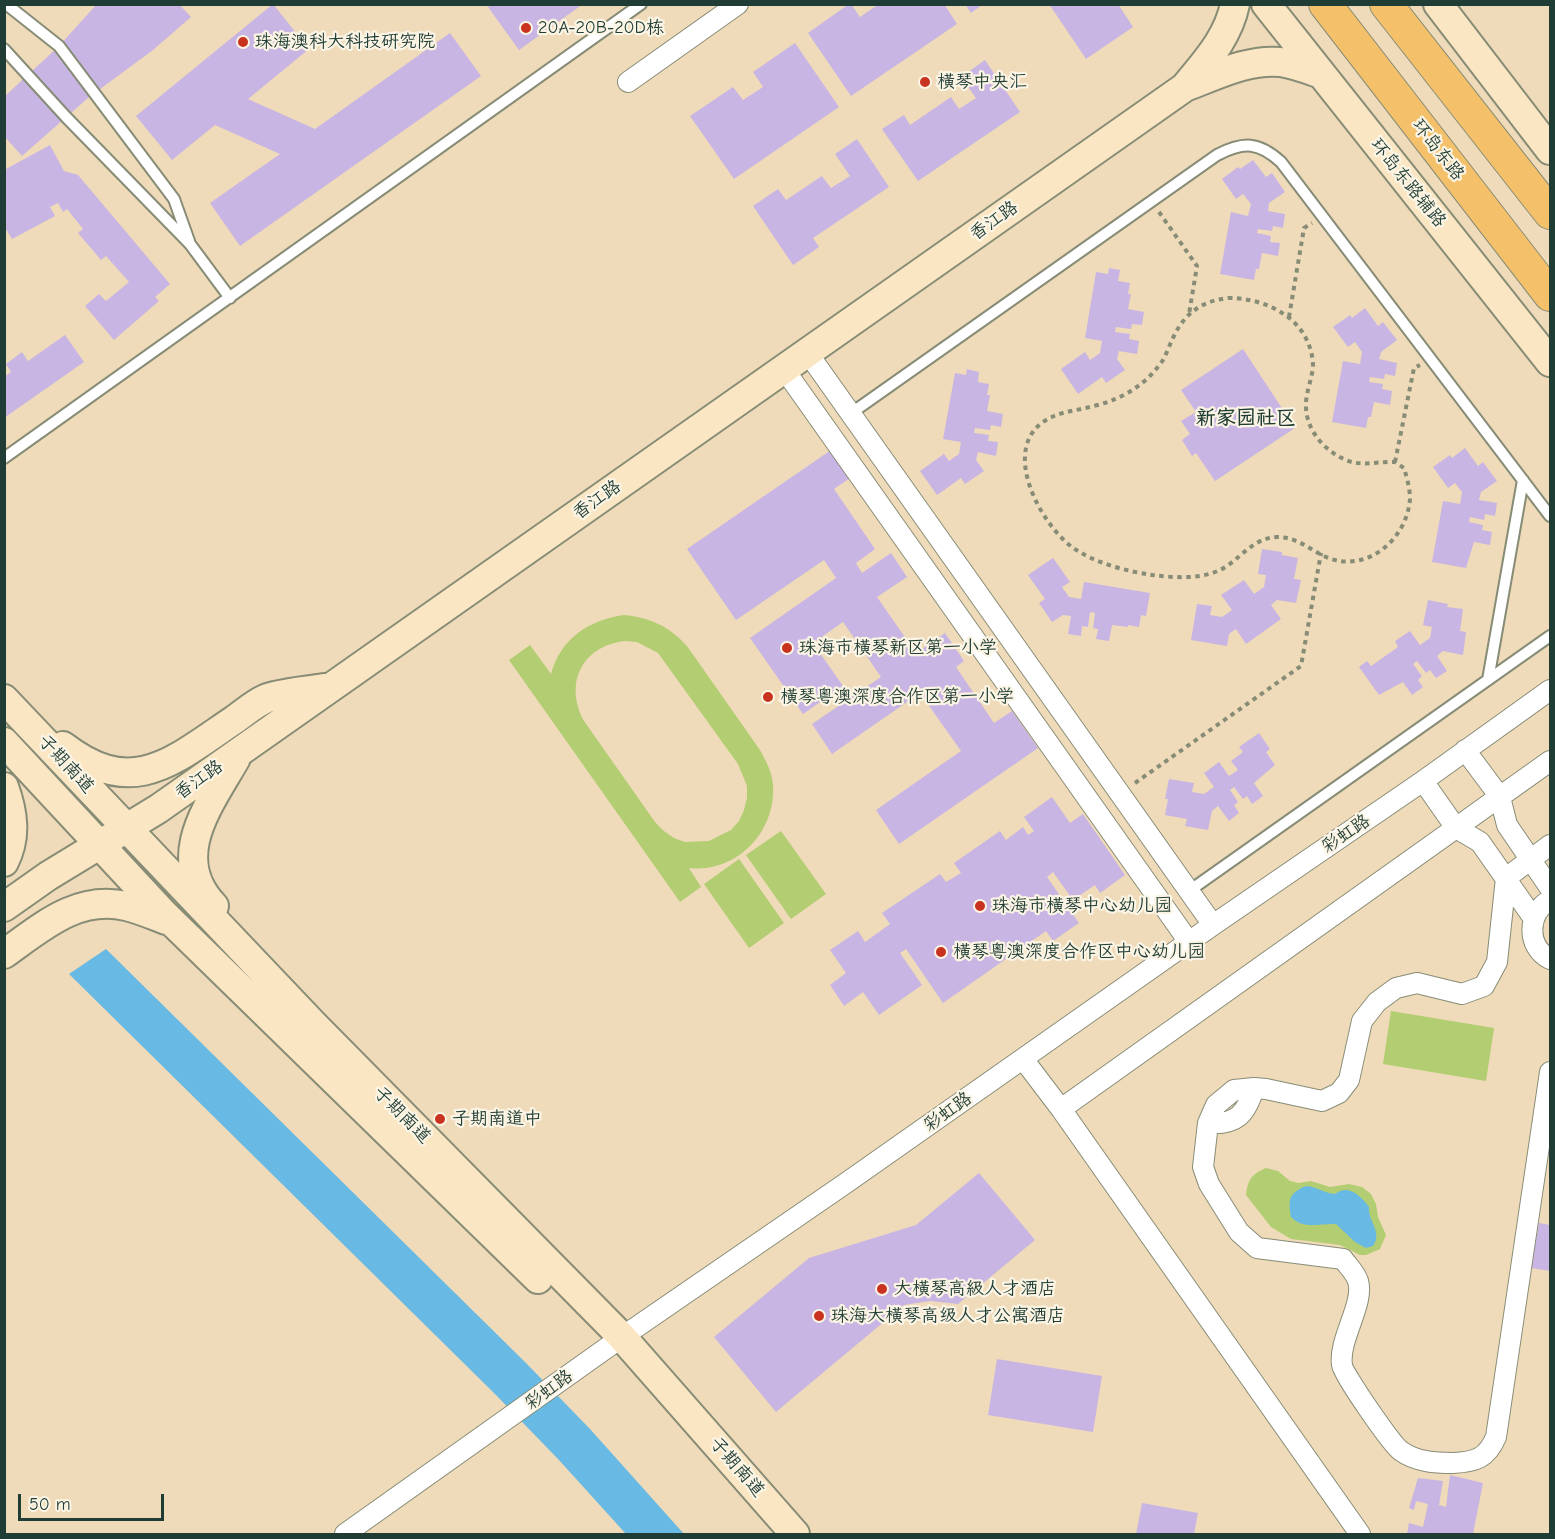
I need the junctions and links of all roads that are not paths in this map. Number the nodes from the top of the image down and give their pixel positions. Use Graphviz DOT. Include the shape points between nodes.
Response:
graph roads {
  1 [pos="6,4"];
  2 [pos="642,4"];
  3 [pos="738,4"];
  4 [pos="1235,4"];
  5 [pos="1266,4"];
  6 [pos="1325,4"];
  7 [pos="1386,4"];
  8 [pos="1438,4"];
  9 [pos="4,49"];
  10 [pos="1321,74"];
  11 [pos="628,82"];
  12 [pos="1185,87"];
  13 [pos="1551,150"];
  14 [pos="1551,213"];
  15 [pos="190,244"];
  16 [pos="1551,295"];
  17 [pos="230,298"];
  18 [pos="807,352"];
  19 [pos="1551,362"];
  20 [pos="783,369"];
  21 [pos="850,414"];
  22 [pos="4,458"];
  23 [pos="1523,480"];
  24 [pos="1551,516"];
  25 [pos="1551,636"];
  26 [pos="1488,680"];
  27 [pos="332,687"];
  28 [pos="1551,690"];
  29 [pos="8,703"];
  30 [pos="4,742"];
  31 [pos="1465,750"];
  32 [pos="241,751"];
  33 [pos="1551,761"];
  34 [pos="1422,781"];
  35 [pos="4,787"];
  36 [pos="1500,797"];
  37 [pos="126,828"];
  38 [pos="1456,828"];
  39 [pos="99,845"];
  40 [pos="1551,845"];
  41 [pos="1532,860"];
  42 [pos="4,862"];
  43 [pos="1506,878"];
  44 [pos="1551,888"];
  45 [pos="1189,891"];
  46 [pos="1551,900"];
  47 [pos="4,907"];
  48 [pos="1534,919"];
  49 [pos="171,921"];
  50 [pos="1213,925"];
  51 [pos="1189,942"];
  52 [pos="4,954"];
  53 [pos="1551,959"];
  54 [pos="313,1024"];
  55 [pos="1023,1059"];
  56 [pos="1551,1072"];
  57 [pos="1061,1109"];
  58 [pos="615,1342"];
  59 [pos="345,1534"];
  60 [pos="770,1534"];
  61 [pos="795,1534"];
  62 [pos="1360,1534"];
  1 -- 15 [label="lane" via="59,46 174,199"];
  2 -- 17 [label="lane"];
  3 -- 11 [label="street"];
  4 -- 12 [label="main road" via="1220,44"];
  5 -- 10 [label="main road, 环岛东路辅路"];
  6 -- 16 [label="main road, 环岛东路"];
  7 -- 14 [label="main road"];
  8 -- 13 [label="main road"];
  9 -- 15 [label="lane"];
  10 -- 12 [label="main road" via="1293,64 1264,62 1235,68"];
  10 -- 19 [label="main road, 环岛东路辅路"];
  12 -- 18 [label="main road, 香江路"];
  15 -- 17 [label="lane"];
  17 -- 22 [label="lane"];
  18 -- 20 [label="main road, 香江路"];
  18 -- 21 [label="street"];
  20 -- 27 [label="main road, 香江路"];
  20 -- 51 [label="street"];
  21 -- 23 [label="lane" via="1217,155 1233,147 1251,145 1268,150 1281,162"];
  21 -- 45 [label="street"];
  23 -- 24 [label="lane"];
  23 -- 26 [label="lane"];
  25 -- 26 [label="lane"];
  26 -- 45 [label="lane"];
  27 -- 29 [label="main road" via="266,699 159,768 122,773 86,763"];
  27 -- 32 [label="main road, 香江路"];
  28 -- 31 [label="street, 彩虹路"];
  29 -- 37 [label="main road, 子期南道"];
  30 -- 39 [label="main road, 子期南道"];
  31 -- 34 [label="street, 彩虹路"];
  31 -- 36 [label="street"];
  32 -- 37 [label="main road, 香江路"];
  32 -- 54 [label="main road" via="194,836 195,869 208,900 291,984"];
  33 -- 36 [label="street"];
  34 -- 38 [label="street"];
  34 -- 50 [label="street, 彩虹路"];
  35 -- 42 [label="main road" via="13,825"];
  36 -- 38 [label="street"];
  36 -- 41 [label="street" via="1507,825"];
  37 -- 39 [label="main road, 香江路"];
  37 -- 54 [label="main road, 子期南道"];
  38 -- 43 [label="street" via="1480,842"];
  38 -- 57 [label="street"];
  39 -- 47 [label="main road, 香江路"];
  39 -- 49 [label="main road, 子期南道"];
  40 -- 41 [label="street"];
  41 -- 43 [label="street"];
  41 -- 44 [label="street"];
  43 -- 48 [label="street"];
  43 -- 56 [label="street" via="1497,962 1484,986 1462,994 1417,983 1396,988 1377,1002 1362,1021 1349,1080 1340,1093 1322,1101 1266,1089 1234,1090 1216,1105 1208,1123 1203,1167 1239,1232 1257,1248 1343,1258 1353,1272 1359,1283 1357,1301 1342,1349 1341,1368 1401,1452 1432,1464 1469,1462 1490,1452 1496,1437"];
  45 -- 50 [label="street"];
  46 -- 48 [label="street"];
  48 -- 53 [label="street" via="1533,940"];
  49 -- 52 [label="main road" via="128,907 86,905 60,915"];
  49 -- 58 [label="main road, 子期南道"];
  50 -- 51 [label="street, 彩虹路"];
  51 -- 55 [label="street, 彩虹路"];
  54 -- 58 [label="main road, 子期南道"];
  55 -- 57 [label="street"];
  55 -- 58 [label="street, 彩虹路"];
  57 -- 62 [label="street"];
  58 -- 59 [label="street, 彩虹路"];
  58 -- 60 [label="main road, 子期南道"];
  58 -- 61 [label="main road, 子期南道"];
}
